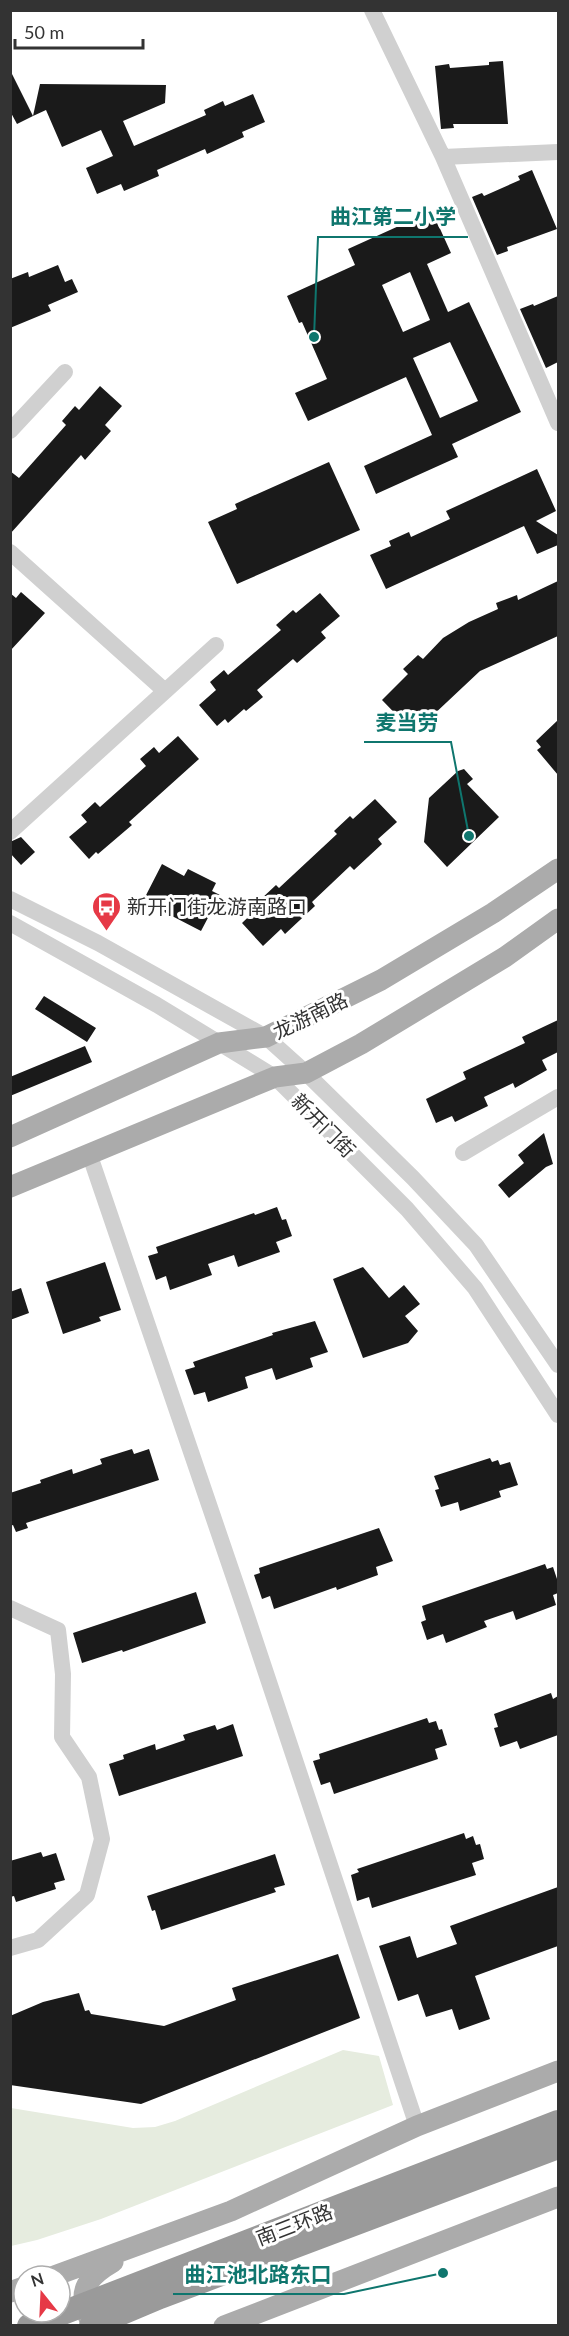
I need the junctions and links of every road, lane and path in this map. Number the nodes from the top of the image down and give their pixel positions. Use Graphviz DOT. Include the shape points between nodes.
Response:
graph roads {
  1 [pos="372,10"];
  2 [pos="558,152"];
  3 [pos="443,157"];
  4 [pos="64,372"];
  5 [pos="558,423"];
  6 [pos="10,431"];
  7 [pos="10,552"];
  8 [pos="216,645"];
  9 [pos="165,691"];
  10 [pos="10,832"];
  11 [pos="558,869"];
  12 [pos="10,900"];
  13 [pos="558,919"];
  14 [pos="10,923"];
  15 [pos="266,1037"];
  16 [pos="219,1043"];
  17 [pos="306,1073"];
  18 [pos="275,1077"];
  19 [pos="558,1097"];
  20 [pos="10,1137"];
  21 [pos="89,1153"];
  22 [pos="462,1153"];
  23 [pos="10,1187"];
  24 [pos="558,1365"];
  25 [pos="558,1415"];
  26 [pos="10,1608"];
  27 [pos="10,1948"];
  28 [pos="558,2072"];
  29 [pos="558,2122"];
  30 [pos="417,2126"];
  31 [pos="558,2147"];
  32 [pos="558,2197"];
  33 [pos="145,2243"];
  34 [pos="72,2269"];
  35 [pos="29,2325"];
  36 [pos="92,2325"];
  37 [pos="224,2325"];
  1 -- 3 [label="street"];
  2 -- 3 [label="street"];
  3 -- 5 [label="street"];
  4 -- 6 [label="street"];
  7 -- 9 [label="street"];
  8 -- 9 [label="street"];
  9 -- 10 [label="street"];
  11 -- 15 [label="main road, 龙游南路" via="381,980"];
  12 -- 15 [label="street, 新开门街" via="98,943"];
  13 -- 17 [label="main road" via="445,994"];
  14 -- 16 [label="street, 新开门街"];
  15 -- 16 [label="main road, 龙游南路"];
  15 -- 17 [label="street, 新开门街"];
  16 -- 18 [label="street, 新开门街"];
  16 -- 20 [label="main road, 龙游南路"];
  17 -- 18 [label="main road"];
  17 -- 24 [label="street, 新开门街" via="476,1245"];
  18 -- 21 [label="main road"];
  18 -- 25 [label="street, 新开门街" via="407,1209 475,1288"];
  19 -- 22 [label="street"];
  21 -- 23 [label="main road"];
  21 -- 30 [label="street"];
  26 -- 27 [label="street" via="58,1630 63,1674 62,1737 89,1777 102,1839 87,1895 38,1940"];
  28 -- 30 [label="main road"];
  29 -- 35 [label="highway, 南三环路"];
  30 -- 33 [label="main road" via="231,2211"];
  31 -- 36 [label="highway, 南三环路"];
  32 -- 37 [label="main road"];
  33 -- 34 [label="main road"];
  33 -- 36 [label="main road" via="101,2269 87,2284 82,2300"];
}
